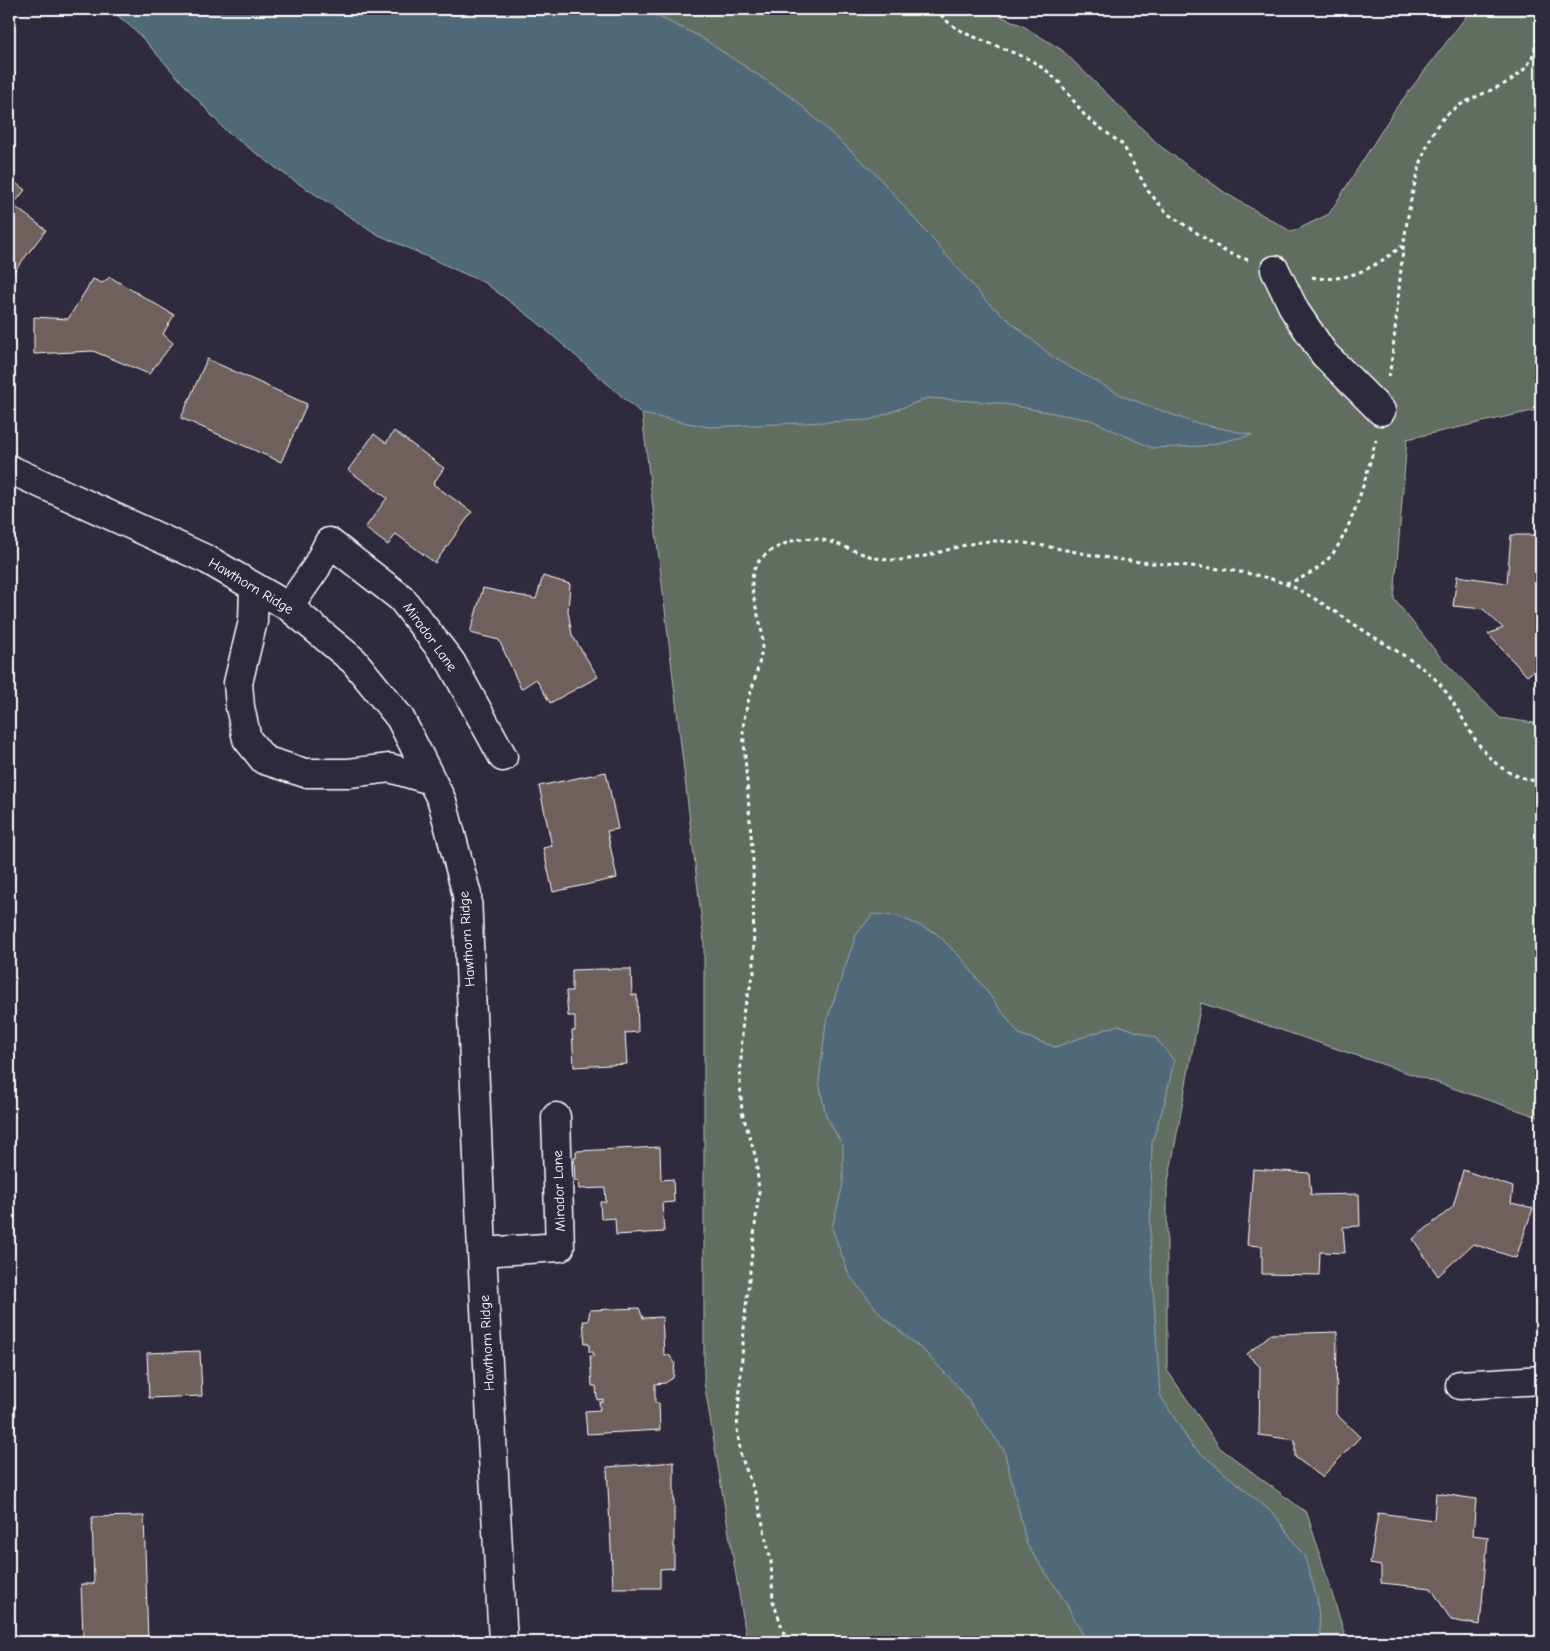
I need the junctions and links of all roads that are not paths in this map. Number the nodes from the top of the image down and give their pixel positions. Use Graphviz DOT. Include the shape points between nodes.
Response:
graph roads {
  1 [pos="1275,270"];
  2 [pos="1381,411"];
  3 [pos="9,469"];
  4 [pos="254,587"];
  5 [pos="289,607"];
  6 [pos="503,757"];
  7 [pos="431,780"];
  8 [pos="556,1117"];
  9 [pos="482,1252"];
  10 [pos="1541,1380"];
  11 [pos="1460,1385"];
  12 [pos="503,1642"];
  1 -- 2 [label="street" via="1295,311 1324,354"];
  3 -- 4 [label="street, Hawthorn Ridge" via="208,560"];
  4 -- 5 [label="street, Hawthorn Ridge"];
  4 -- 7 [label="street" via="253,621 238,683 247,739 264,760 305,773 390,768"];
  5 -- 6 [label="street, Mirador Lane" via="316,568 329,542 401,598 451,662"];
  5 -- 7 [label="street, Hawthorn Ridge" via="354,661 400,718"];
  7 -- 9 [label="street, Hawthorn Ridge" via="442,801 467,895"];
  8 -- 9 [label="street, Mirador Lane" via="560,1247"];
  9 -- 12 [label="street, Hawthorn Ridge"];
  10 -- 11 [label="street"];
}
